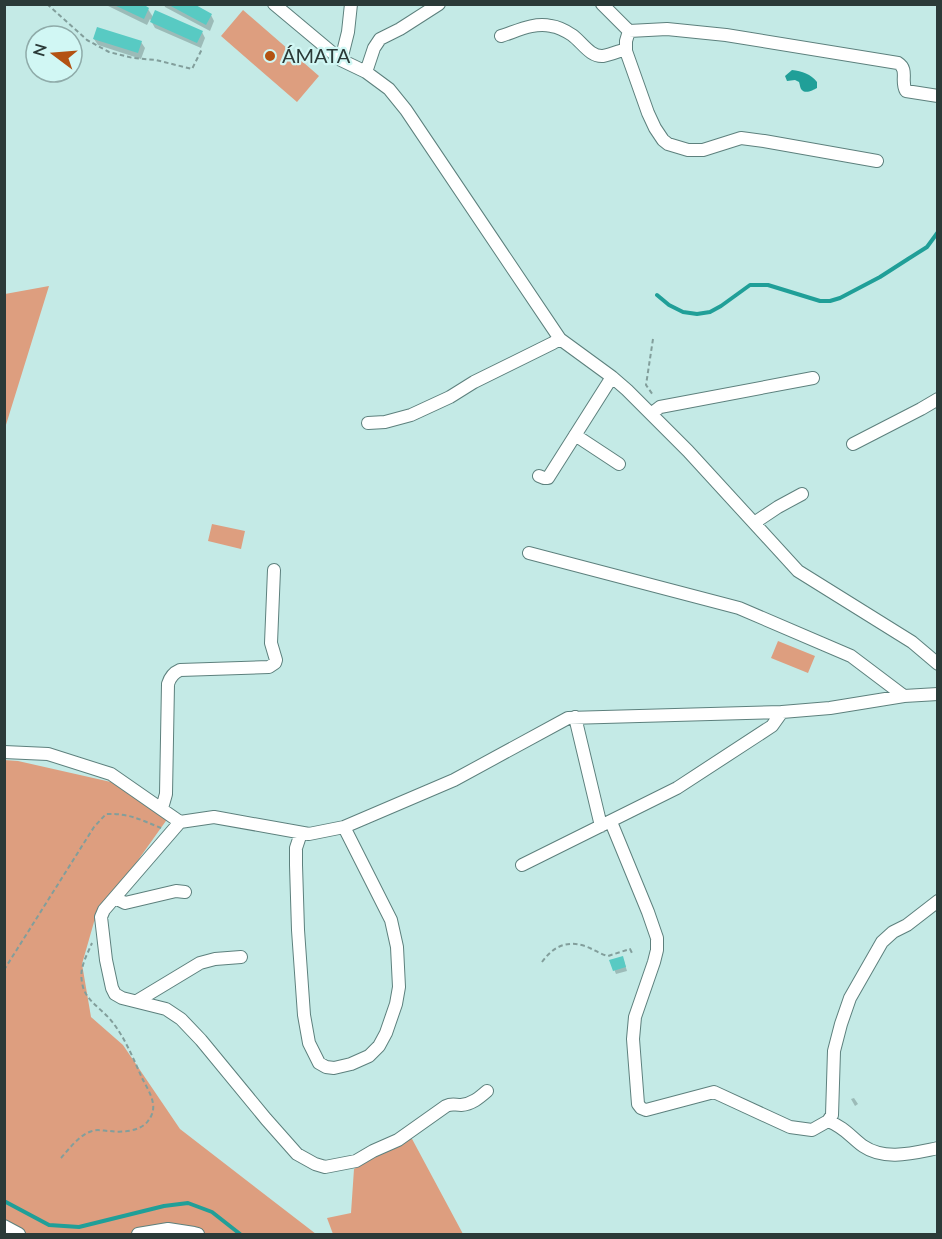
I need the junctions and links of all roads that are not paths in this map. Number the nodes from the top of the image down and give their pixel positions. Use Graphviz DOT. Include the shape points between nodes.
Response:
graph roads {
  1 [pos="274,4"];
  2 [pos="351,4"];
  3 [pos="439,4"];
  4 [pos="602,4"];
  5 [pos="629,31"];
  6 [pos="501,36"];
  7 [pos="626,49"];
  8 [pos="341,60"];
  9 [pos="366,72"];
  10 [pos="938,96"];
  11 [pos="877,161"];
  12 [pos="560,339"];
  13 [pos="612,377"];
  14 [pos="813,378"];
  15 [pos="938,399"];
  16 [pos="651,414"];
  17 [pos="368,423"];
  18 [pos="575,435"];
  19 [pos="853,444"];
  20 [pos="620,464"];
  21 [pos="539,476"];
  22 [pos="802,494"];
  23 [pos="754,523"];
  24 [pos="529,553"];
  25 [pos="274,570"];
  26 [pos="938,663"];
  27 [pos="938,694"];
  28 [pos="904,696"];
  29 [pos="782,712"];
  30 [pos="575,717"];
  31 [pos="4,752"];
  32 [pos="162,808"];
  33 [pos="606,824"];
  34 [pos="176,826"];
  35 [pos="344,827"];
  36 [pos="301,833"];
  37 [pos="522,865"];
  38 [pos="185,892"];
  39 [pos="115,898"];
  40 [pos="938,901"];
  41 [pos="240,957"];
  42 [pos="137,1001"];
  43 [pos="487,1091"];
  44 [pos="828,1121"];
  45 [pos="938,1148"];
  46 [pos="4,1226"];
  47 [pos="19,1234"];
  48 [pos="138,1234"];
  49 [pos="198,1234"];
  1 -- 8 [label="street"];
  2 -- 8 [label="street"];
  3 -- 9 [label="street" via="380,39"];
  4 -- 5 [label="street"];
  5 -- 7 [label="street"];
  5 -- 10 [label="street" via="667,29 726,34 895,63 904,67 906,91"];
  6 -- 7 [label="street" via="550,25 573,35 598,55"];
  7 -- 11 [label="street" via="648,113 668,144 703,150 741,138"];
  8 -- 9 [label="street"];
  9 -- 12 [label="street" via="389,89 406,110"];
  12 -- 13 [label="street"];
  12 -- 17 [label="street" via="411,415"];
  13 -- 16 [label="street"];
  13 -- 18 [label="street"];
  14 -- 16 [label="street" via="660,407"];
  15 -- 19 [label="street"];
  16 -- 23 [label="street"];
  18 -- 20 [label="street"];
  18 -- 21 [label="street" via="548,478"];
  22 -- 23 [label="street"];
  23 -- 26 [label="street" via="798,571 912,642"];
  24 -- 28 [label="street" via="739,608 851,656"];
  25 -- 32 [label="street" via="274,663 270,667 180,670 169,679 166,794"];
  27 -- 28 [label="street"];
  28 -- 29 [label="street"];
  29 -- 30 [label="street"];
  29 -- 33 [label="street" via="772,726 677,788"];
  30 -- 33 [label="street"];
  30 -- 35 [label="street" via="454,780"];
  31 -- 32 [label="street" via="48,754 111,774"];
  32 -- 34 [label="street"];
  33 -- 37 [label="street"];
  33 -- 44 [label="street" via="657,939 654,962 635,1017 638,1104 646,1110 714,1092 790,1127 812,1130"];
  34 -- 36 [label="street" via="214,817"];
  34 -- 39 [label="street"];
  35 -- 36 [label="street"];
  35 -- 36 [label="street" via="391,920 399,987 379,1046 369,1056 334,1068 319,1063 309,1043 304,1016 296,865"];
  38 -- 39 [label="street" via="124,903"];
  39 -- 42 [label="street" via="101,917 106,960 116,994"];
  40 -- 44 [label="street" via="882,942 850,998 834,1051 832,1115"];
  41 -- 42 [label="street" via="200,963"];
  42 -- 43 [label="street" via="166,1009 181,1019 297,1154 325,1167 356,1161 398,1140 452,1103 470,1103"];
  44 -- 45 [label="street" via="880,1154"];
  46 -- 47 [label="street"];
  48 -- 49 [label="street" via="168,1229"];
}
